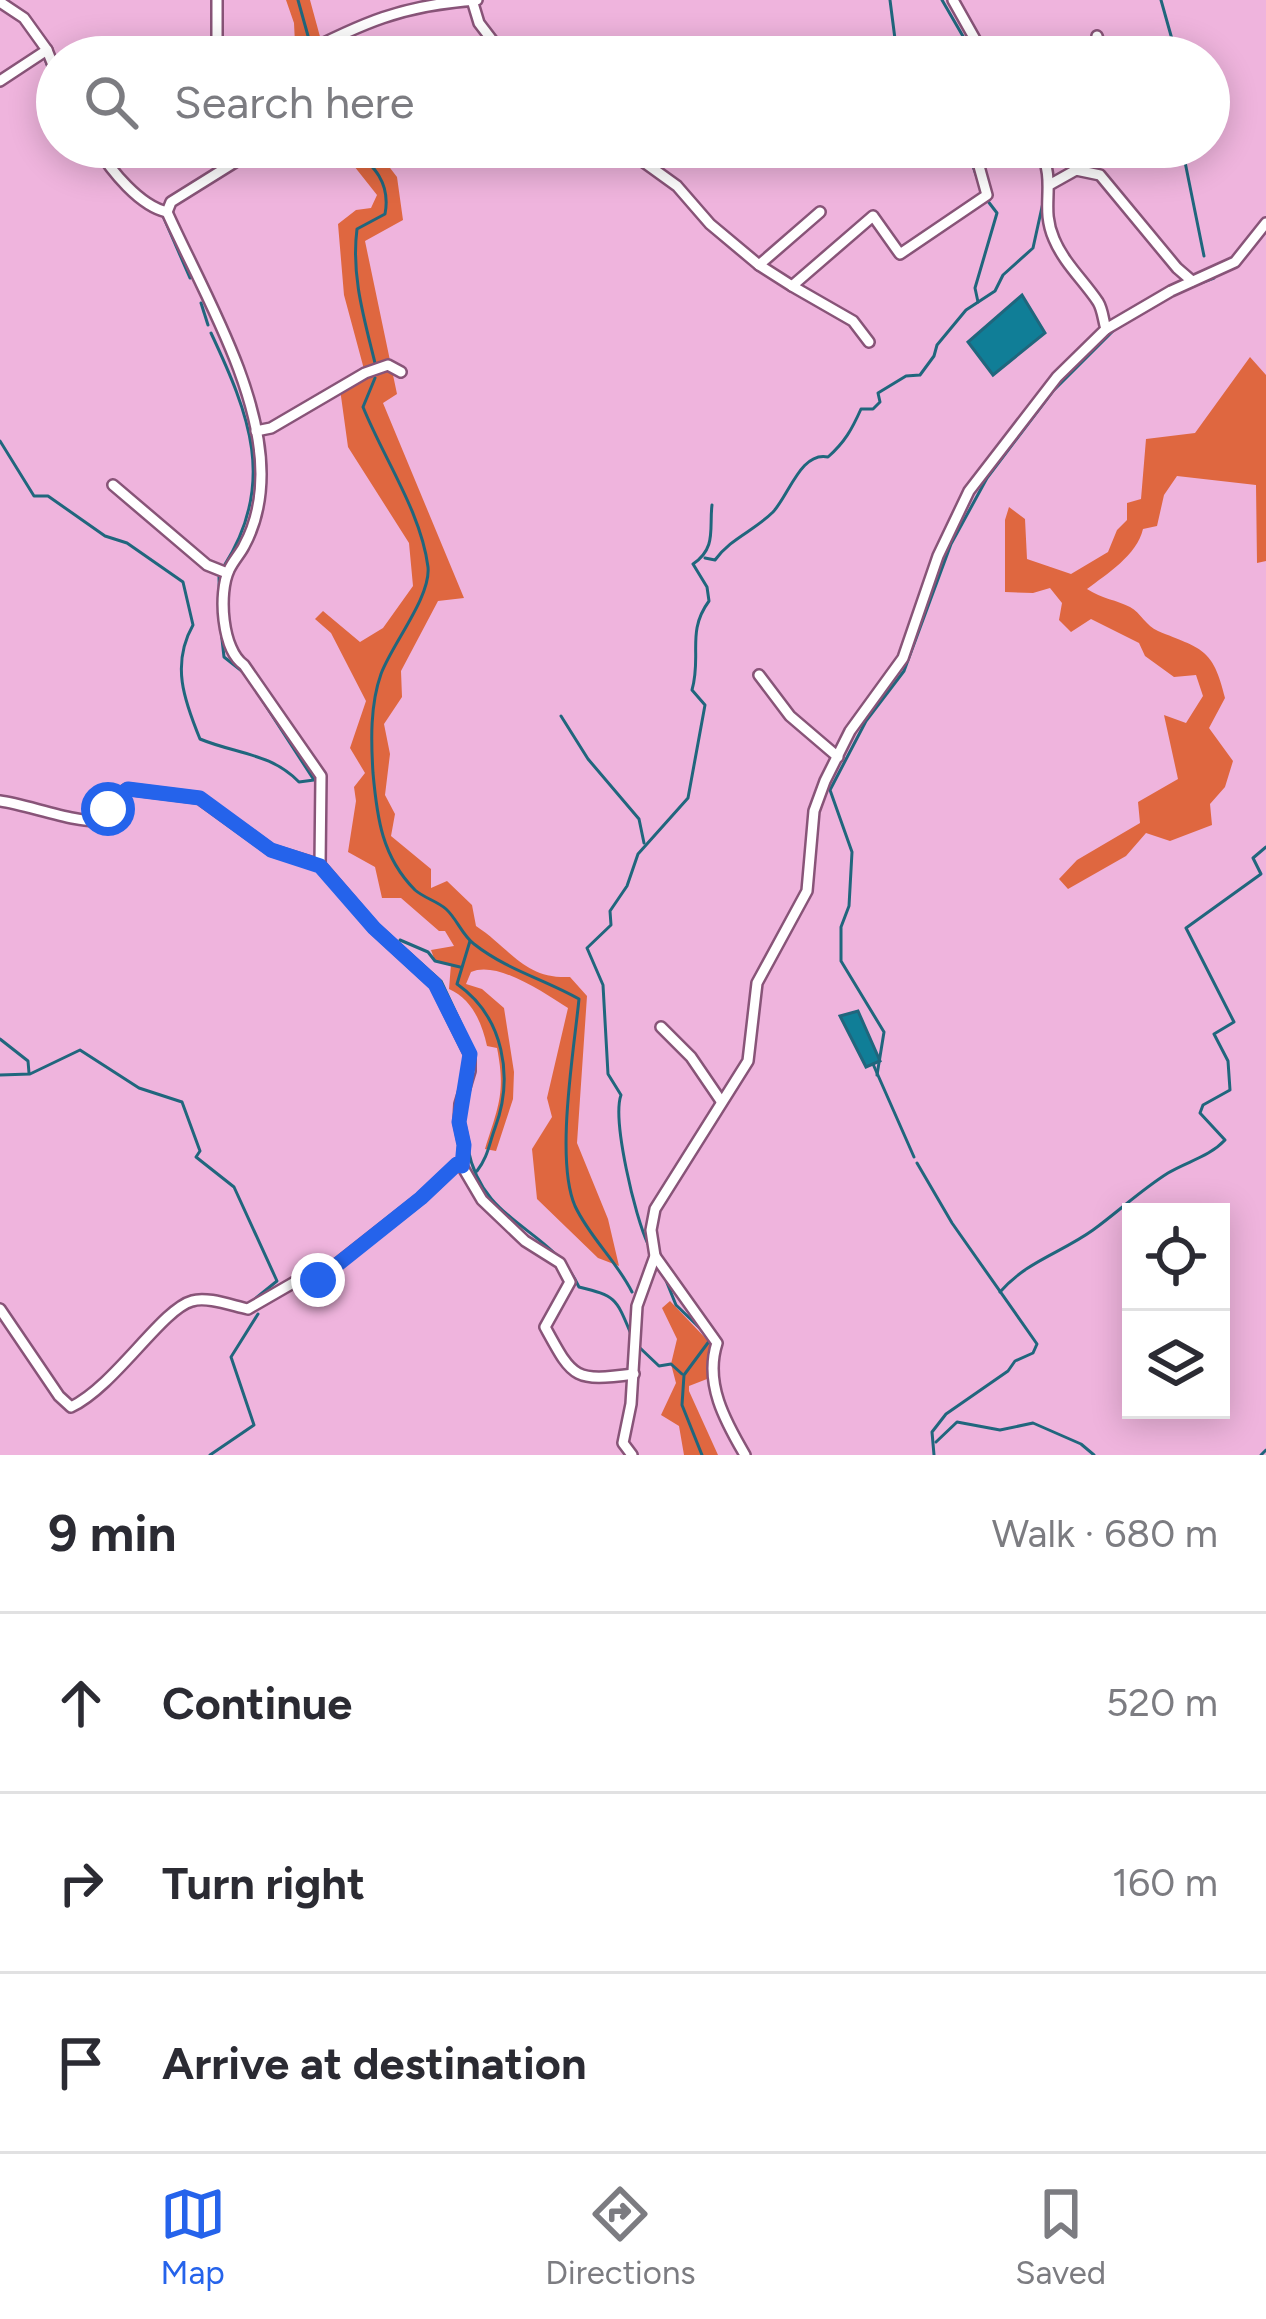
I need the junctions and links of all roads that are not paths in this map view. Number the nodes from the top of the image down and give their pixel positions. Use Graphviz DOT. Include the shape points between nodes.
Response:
graph roads {
  1 [pos="217,0"];
  2 [pos="475,0"];
  3 [pos="952,0"];
  4 [pos="0,2"];
  5 [pos="37,36"];
  6 [pos="217,36"];
  7 [pos="337,36"];
  8 [pos="489,36"];
  9 [pos="973,36"];
  10 [pos="36,57"];
  11 [pos="0,81"];
  12 [pos="111,168"];
  13 [pos="226,168"];
  14 [pos="652,168"];
  15 [pos="980,168"];
  16 [pos="1048,168"];
  17 [pos="1051,184"];
  18 [pos="167,212"];
  19 [pos="820,212"];
  20 [pos="1266,224"];
  21 [pos="759,265"];
  22 [pos="1192,281"];
  23 [pos="792,286"];
  24 [pos="1106,328"];
  25 [pos="869,342"];
  26 [pos="401,372"];
  27 [pos="256,431"];
  28 [pos="113,485"];
  29 [pos="226,573"];
  30 [pos="759,675"];
  31 [pos="838,757"];
  32 [pos="0,801"];
  33 [pos="320,866"];
  34 [pos="661,1028"];
  35 [pos="721,1101"];
  36 [pos="462,1166"];
  37 [pos="655,1256"];
  38 [pos="0,1309"];
  39 [pos="634,1374"];
  40 [pos="632,1455"];
  41 [pos="745,1455"];
  1 -- 6 [label="street"];
  2 -- 7 [label="street" via="427,3"];
  2 -- 8 [label="street"];
  3 -- 9 [label="street"];
  4 -- 5 [label="street"];
  10 -- 11 [label="street"];
  12 -- 18 [label="street" via="153,209"];
  13 -- 18 [label="street"];
  14 -- 21 [label="street"];
  15 -- 23 [label="street" via="987,195 900,254 873,216"];
  16 -- 17 [label="street"];
  17 -- 22 [label="street" via="1076,170 1100,176"];
  17 -- 24 [label="street" via="1046,213 1054,241 1102,307"];
  18 -- 27 [label="street"];
  19 -- 21 [label="street"];
  20 -- 22 [label="street" via="1234,262"];
  21 -- 23 [label="street"];
  22 -- 24 [label="street"];
  23 -- 25 [label="street" via="853,321"];
  24 -- 31 [label="street" via="1057,376 969,491 903,658"];
  26 -- 27 [label="street" via="388,365 365,373"];
  27 -- 29 [label="street" via="258,511"];
  28 -- 29 [label="street"];
  29 -- 33 [label="street" via="225,634 235,658 321,776"];
  30 -- 31 [label="street" via="790,716"];
  31 -- 35 [label="street" via="814,811 807,891 757,983 748,1061"];
  32 -- 33 [label="street" via="88,823 128,789 200,798 271,850"];
  33 -- 36 [label="street" via="435,984 453,1017 470,1054 459,1122"];
  34 -- 35 [label="street"];
  35 -- 37 [label="street" via="655,1209"];
  36 -- 38 [label="street" via="318,1280 293,1283 248,1310 195,1299 181,1307 124,1368 71,1407"];
  36 -- 39 [label="street" via="482,1200 560,1263 570,1282 545,1327 569,1370"];
  37 -- 39 [label="street" via="637,1306"];
  37 -- 41 [label="street" via="717,1343 714,1385"];
  39 -- 40 [label="street" via="623,1442"];
}
